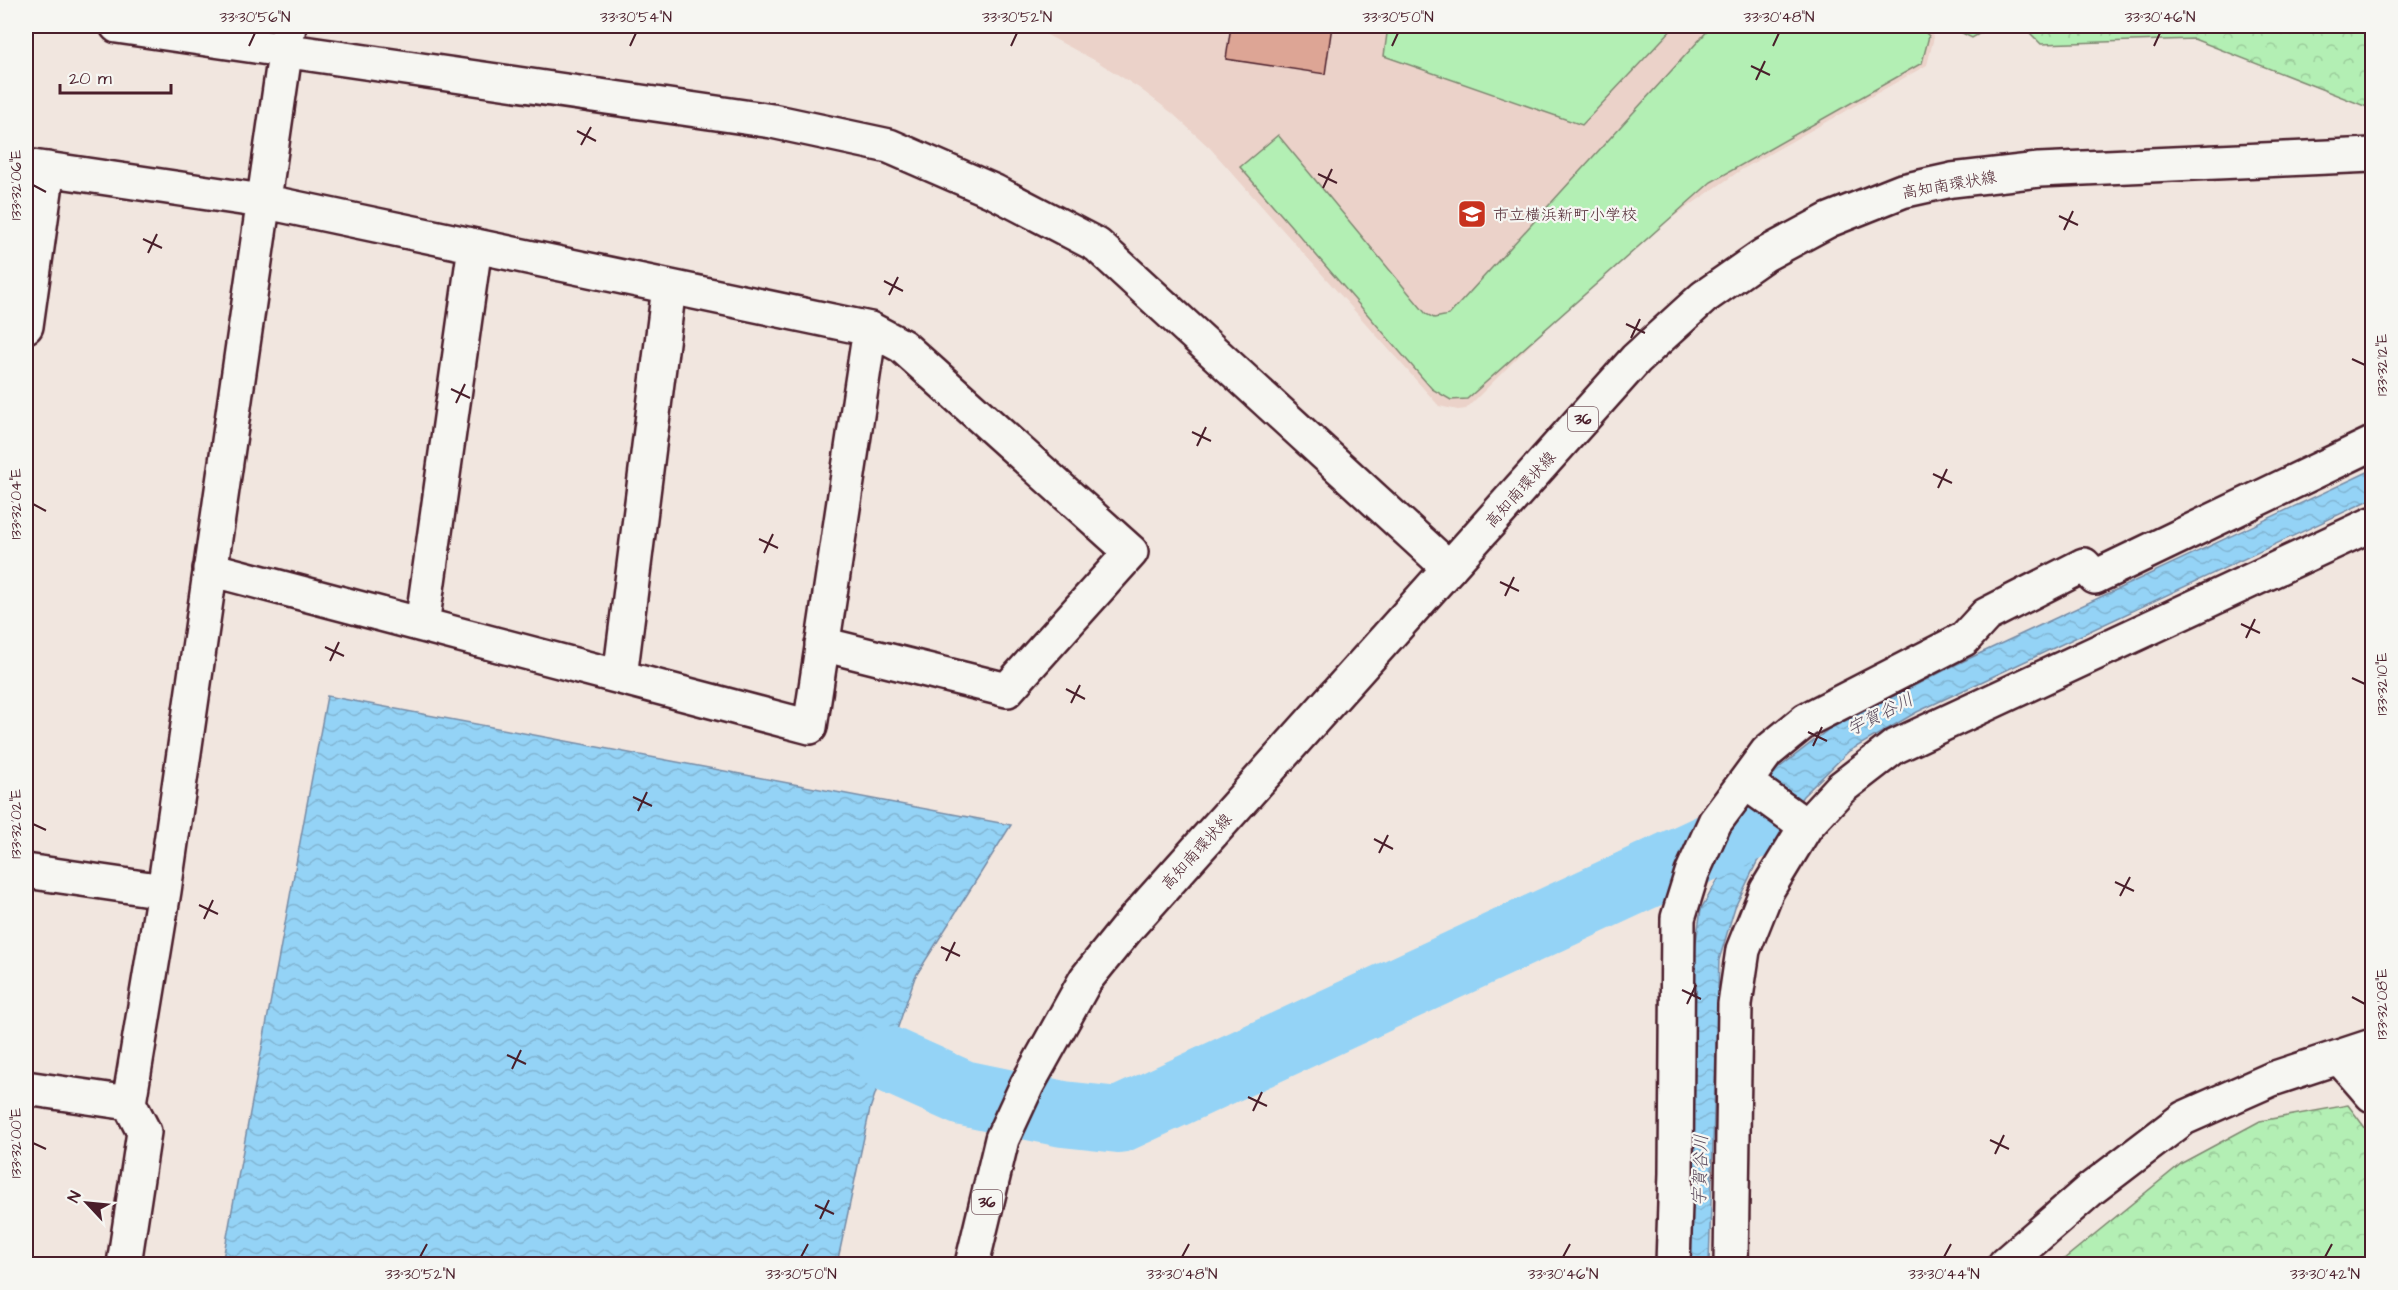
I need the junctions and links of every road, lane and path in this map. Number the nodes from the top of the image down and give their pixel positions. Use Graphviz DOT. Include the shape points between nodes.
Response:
graph roads {
  1 [pos="117,26"];
  2 [pos="287,37"];
  3 [pos="2373,155"];
  4 [pos="37,167"];
  5 [pos="262,201"];
  6 [pos="476,246"];
  7 [pos="669,287"];
  8 [pos="26,326"];
  9 [pos="870,329"];
  10 [pos="2373,444"];
  11 [pos="2373,524"];
  12 [pos="1449,568"];
  13 [pos="210,569"];
  14 [pos="422,625"];
  15 [pos="822,644"];
  16 [pos="620,677"];
  17 [pos="1750,785"];
  18 [pos="1801,821"];
  19 [pos="26,871"];
  20 [pos="164,891"];
  21 [pos="2373,1046"];
  22 [pos="2339,1057"];
  23 [pos="26,1088"];
  24 [pos="2373,1095"];
  25 [pos="129,1103"];
  26 [pos="124,1264"];
  27 [pos="972,1264"];
  28 [pos="1673,1264"];
  29 [pos="1731,1264"];
  30 [pos="2005,1264"];
  1 -- 2 [label="street"];
  2 -- 5 [label="street"];
  2 -- 12 [label="street" via="772,121 889,146 995,192 1097,245"];
  3 -- 12 [label="street, 高知南環状線 / 36" via="2039,170 1963,179 1902,190 1829,220 1764,255 1704,297 1636,359"];
  4 -- 5 [label="street"];
  4 -- 8 [label="street"];
  5 -- 6 [label="street"];
  5 -- 13 [label="street"];
  6 -- 7 [label="street"];
  6 -- 14 [label="street"];
  7 -- 9 [label="street"];
  7 -- 16 [label="street"];
  9 -- 15 [label="street"];
  9 -- 15 [label="street" via="902,346 1131,552 1007,690"];
  10 -- 17 [label="street" via="2095,577 2084,565 1986,615 1964,639 1806,720 1767,752"];
  11 -- 18 [label="street" via="1894,747"];
  12 -- 27 [label="street, 高知南環状線 / 36" via="1086,979 1002,1139"];
  13 -- 14 [label="street"];
  13 -- 20 [label="street"];
  14 -- 16 [label="street"];
  15 -- 16 [label="street" via="810,727"];
  17 -- 18 [label="street"];
  17 -- 28 [label="street" via="1715,822 1692,873 1678,918"];
  18 -- 29 [label="street" via="1743,950 1735,1004"];
  19 -- 20 [label="street"];
  20 -- 25 [label="street"];
  21 -- 22 [label="street"];
  22 -- 24 [label="street"];
  22 -- 30 [label="street" via="2272,1079 2184,1118 2091,1189"];
  23 -- 25 [label="street"];
  25 -- 26 [label="street" via="144,1132"];
}
